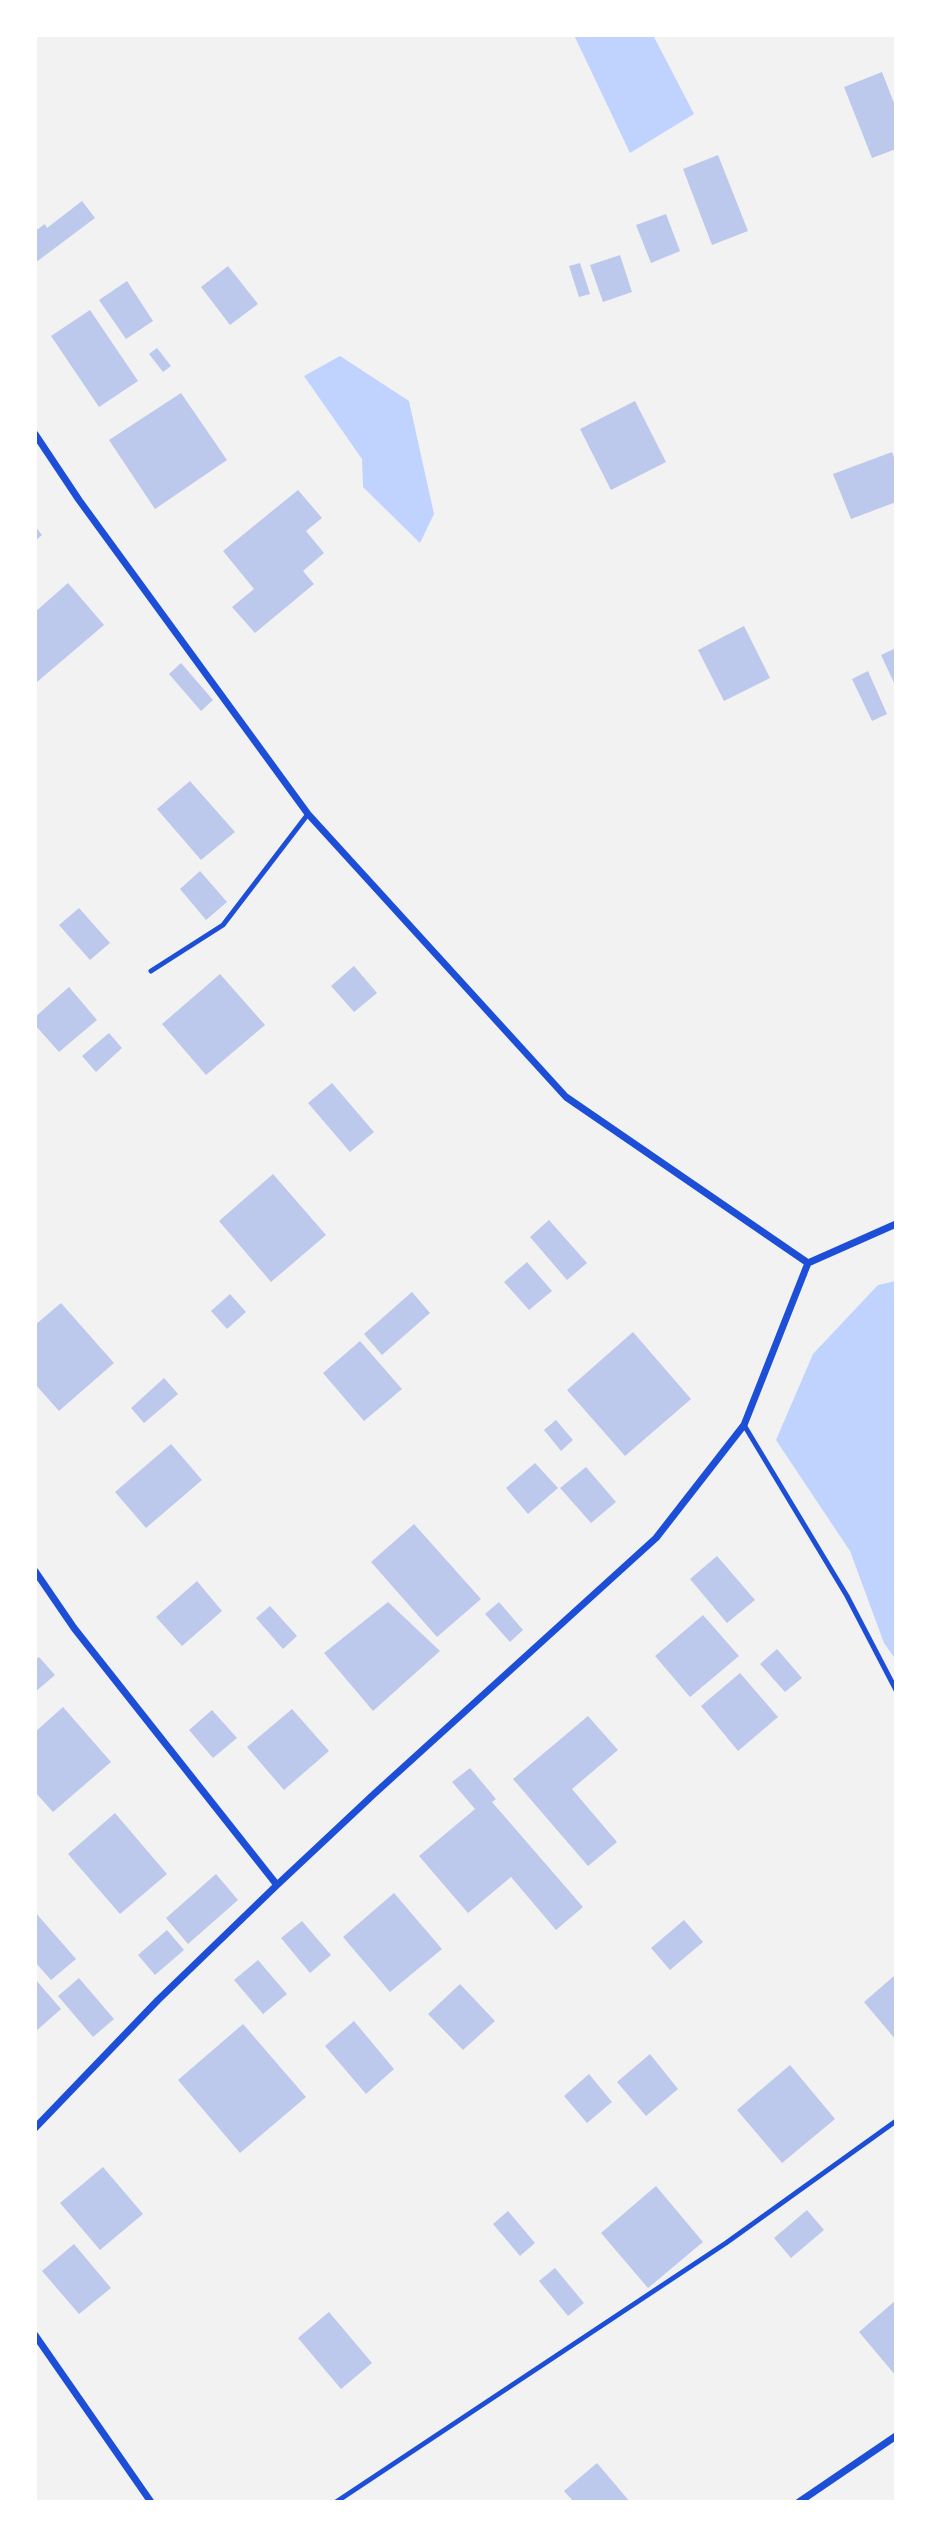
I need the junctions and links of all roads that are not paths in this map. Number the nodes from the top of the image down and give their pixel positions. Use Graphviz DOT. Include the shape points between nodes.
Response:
graph roads {
  1 [pos="35,434"];
  2 [pos="308,814"];
  3 [pos="151,971"];
  4 [pos="896,1224"];
  5 [pos="808,1263"];
  6 [pos="744,1425"];
  7 [pos="35,1571"];
  8 [pos="896,1690"];
  9 [pos="277,1885"];
  10 [pos="896,2121"];
  11 [pos="35,2129"];
  12 [pos="35,2335"];
  13 [pos="896,2436"];
  14 [pos="151,2502"];
  15 [pos="336,2502"];
  16 [pos="799,2502"];
  1 -- 2 [label="street"];
  2 -- 3 [label="lane" via="223,925"];
  2 -- 5 [label="street" via="566,1097"];
  4 -- 5 [label="street"];
  5 -- 6 [label="street"];
  6 -- 8 [label="lane" via="847,1596"];
  6 -- 9 [label="street" via="656,1538"];
  7 -- 9 [label="street" via="74,1628"];
  9 -- 11 [label="street" via="158,2000"];
  10 -- 15 [label="lane" via="726,2243"];
  12 -- 14 [label="street"];
  13 -- 16 [label="street"];
}
